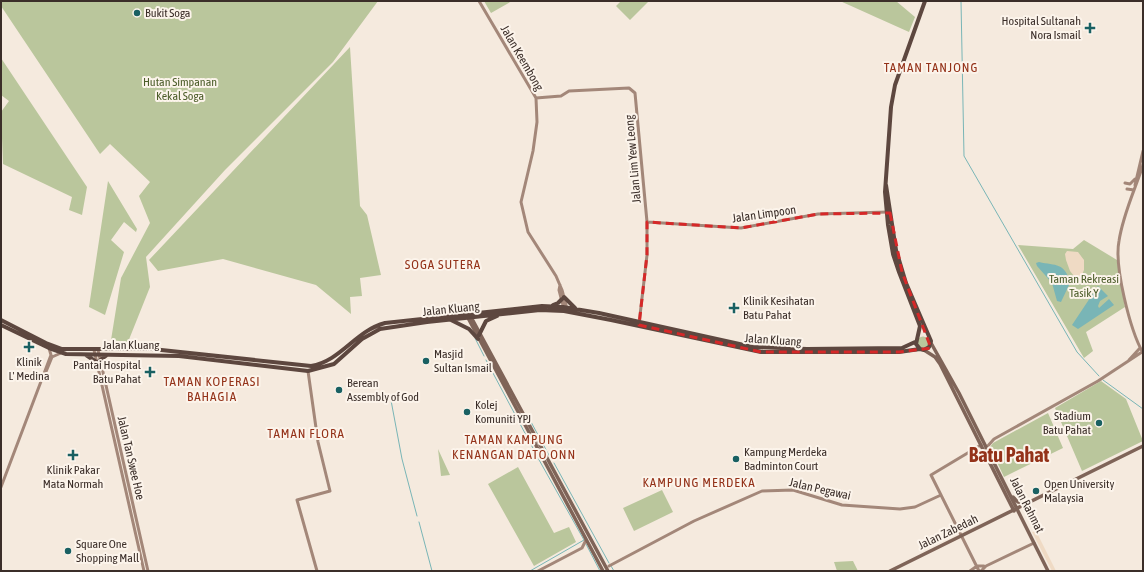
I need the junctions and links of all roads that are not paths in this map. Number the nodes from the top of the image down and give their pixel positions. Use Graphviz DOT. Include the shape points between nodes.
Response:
graph roads {
  1 [pos="479,1"];
  2 [pos="926,1"];
  3 [pos="536,98"];
  4 [pos="1143,151"];
  5 [pos="1143,165"];
  6 [pos="1136,177"];
  7 [pos="1125,182"];
  8 [pos="1135,184"];
  9 [pos="1127,188"];
  10 [pos="1134,190"];
  11 [pos="888,212"];
  12 [pos="647,222"];
  13 [pos="563,298"];
  14 [pos="542,306"];
  15 [pos="566,309"];
  16 [pos="579,310"];
  17 [pos="503,314"];
  18 [pos="468,315"];
  19 [pos="450,319"];
  20 [pos="1,320"];
  21 [pos="639,324"];
  22 [pos="1,325"];
  23 [pos="479,337"];
  24 [pos="928,337"];
  25 [pos="916,340"];
  26 [pos="931,343"];
  27 [pos="49,348"];
  28 [pos="822,349"];
  29 [pos="922,350"];
  30 [pos="1142,351"];
  31 [pos="96,352"];
  32 [pos="61,353"];
  33 [pos="837,353"];
  34 [pos="109,354"];
  35 [pos="82,355"];
  36 [pos="97,361"];
  37 [pos="308,370"];
  38 [pos="41,380"];
  39 [pos="994,439"];
  40 [pos="982,441"];
  41 [pos="981,445"];
  42 [pos="1143,446"];
  43 [pos="986,448"];
  44 [pos="1,487"];
  45 [pos="1008,492"];
  46 [pos="941,495"];
  47 [pos="1030,502"];
  48 [pos="1016,510"];
  49 [pos="962,536"];
  50 [pos="586,541"];
  51 [pos="1034,543"];
  52 [pos="602,560"];
  53 [pos="611,565"];
  54 [pos="977,566"];
  55 [pos="986,566"];
  56 [pos="144,571"];
  57 [pos="148,571"];
  58 [pos="317,571"];
  59 [pos="538,571"];
  60 [pos="603,571"];
  61 [pos="608,571"];
  62 [pos="890,571"];
  63 [pos="970,571"];
  64 [pos="980,571"];
  65 [pos="1048,571"];
  1 -- 3 [label="street, Jalan Keembong"];
  2 -- 11 [label="highway" via="894,85 886,185"];
  3 -- 12 [label="street, Jalan Lim Yew Leong" via="561,96 569,91 625,88 633,90 637,102"];
  3 -- 13 [label="street, Jalan Keembong" via="533,151 521,202 528,232 549,262"];
  4 -- 6 [label="street"];
  5 -- 8 [label="street"];
  6 -- 7 [label="street" via="1132,183"];
  6 -- 8 [label="street"];
  8 -- 10 [label="street"];
  9 -- 10 [label="street"];
  10 -- 30 [label="street" via="1119,239 1118,259 1131,324"];
  11 -- 12 [label="street, Jalan Limpoon" via="818,214 741,228"];
  11 -- 24 [label="highway" via="902,271"];
  11 -- 25 [label="highway" via="898,272 919,323"];
  12 -- 21 [label="street, Jalan Lim Yew Leong" via="647,255"];
  13 -- 14 [label="highway" via="556,304"];
  13 -- 15 [label="street, Jalan Keembong"];
  13 -- 16 [label="highway"];
  14 -- 15 [label="highway, Jalan Kluang"];
  14 -- 18 [label="highway, Jalan Kluang"];
  15 -- 16 [label="highway, Jalan Kluang"];
  15 -- 17 [label="highway, Jalan Kluang"];
  15 -- 21 [label="highway, Jalan Kluang"];
  16 -- 21 [label="highway, Jalan Kluang"];
  17 -- 18 [label="highway, Jalan Kluang"];
  17 -- 23 [label="highway" via="486,322"];
  18 -- 19 [label="highway, Jalan Kluang"];
  18 -- 23 [label="main road"];
  18 -- 31 [label="highway, Jalan Kluang" via="377,325 361,333 331,359 311,366 174,350"];
  19 -- 23 [label="highway"];
  19 -- 37 [label="highway, Jalan Kluang" via="380,329 362,339 334,364"];
  20 -- 31 [label="highway, Jalan Kluang" via="56,347"];
  21 -- 28 [label="highway, Jalan Kluang" via="753,347"];
  21 -- 33 [label="highway, Jalan Kluang" via="751,350"];
  22 -- 27 [label="highway, Jalan Kluang"];
  23 -- 50 [label="main road"];
  23 -- 52 [label="main road"];
  24 -- 25 [label="highway" via="922,335"];
  24 -- 26 [label="highway"];
  25 -- 28 [label="highway, Jalan Kluang" via="902,348"];
  25 -- 29 [label="highway"];
  26 -- 29 [label="highway" via="928,348"];
  26 -- 40 [label="main road, Jalan Rahmat"];
  27 -- 32 [label="highway, Jalan Kluang"];
  27 -- 38 [label="street" via="50,355"];
  28 -- 33 [label="highway"];
  29 -- 33 [label="highway, Jalan Kluang"];
  29 -- 41 [label="main road, Jalan Rahmat" via="937,359"];
  30 -- 39 [label="street" via="1084,389"];
  31 -- 34 [label="highway, Jalan Kluang"];
  31 -- 35 [label="highway, Jalan Kluang"];
  31 -- 36 [label="street, Jalan Tan Swee Hoe"];
  32 -- 35 [label="highway, Jalan Kluang"];
  32 -- 38 [label="street" via="52,357"];
  34 -- 36 [label="highway"];
  34 -- 37 [label="highway, Jalan Kluang" via="179,356"];
  35 -- 36 [label="highway"];
  36 -- 56 [label="street, Jalan Tan Swee Hoe"];
  36 -- 57 [label="street, Jalan Tan Swee Hoe"];
  37 -- 58 [label="street" via="318,442 330,491 297,500"];
  38 -- 44 [label="street"];
  39 -- 40 [label="street"];
  39 -- 43 [label="street"];
  40 -- 43 [label="main road, Jalan Rahmat"];
  41 -- 46 [label="street" via="931,475"];
  41 -- 48 [label="main road, Jalan Rahmat"];
  42 -- 47 [label="main road, Jalan Zabedah"];
  43 -- 45 [label="main road, Jalan Rahmat"];
  45 -- 47 [label="main road" via="1018,502"];
  45 -- 48 [label="main road, Jalan Rahmat"];
  46 -- 49 [label="street"];
  46 -- 53 [label="street, Jalan Pegawai" via="915,508 900,509 842,505 793,490 762,491 694,521"];
  47 -- 48 [label="main road, Jalan Zabedah"];
  48 -- 49 [label="main road, Jalan Zabedah"];
  48 -- 51 [label="main road, Jalan Rahmat"];
  49 -- 54 [label="street"];
  49 -- 62 [label="main road, Jalan Zabedah"];
  50 -- 59 [label="street" via="583,547"];
  50 -- 60 [label="main road"];
  51 -- 55 [label="street"];
  51 -- 65 [label="main road, Jalan Rahmat"];
  52 -- 53 [label="street"];
  52 -- 61 [label="main road"];
  53 -- 61 [label="street"];
  54 -- 55 [label="street"];
  54 -- 63 [label="street"];
  54 -- 64 [label="street"];
  55 -- 64 [label="street"];
}
